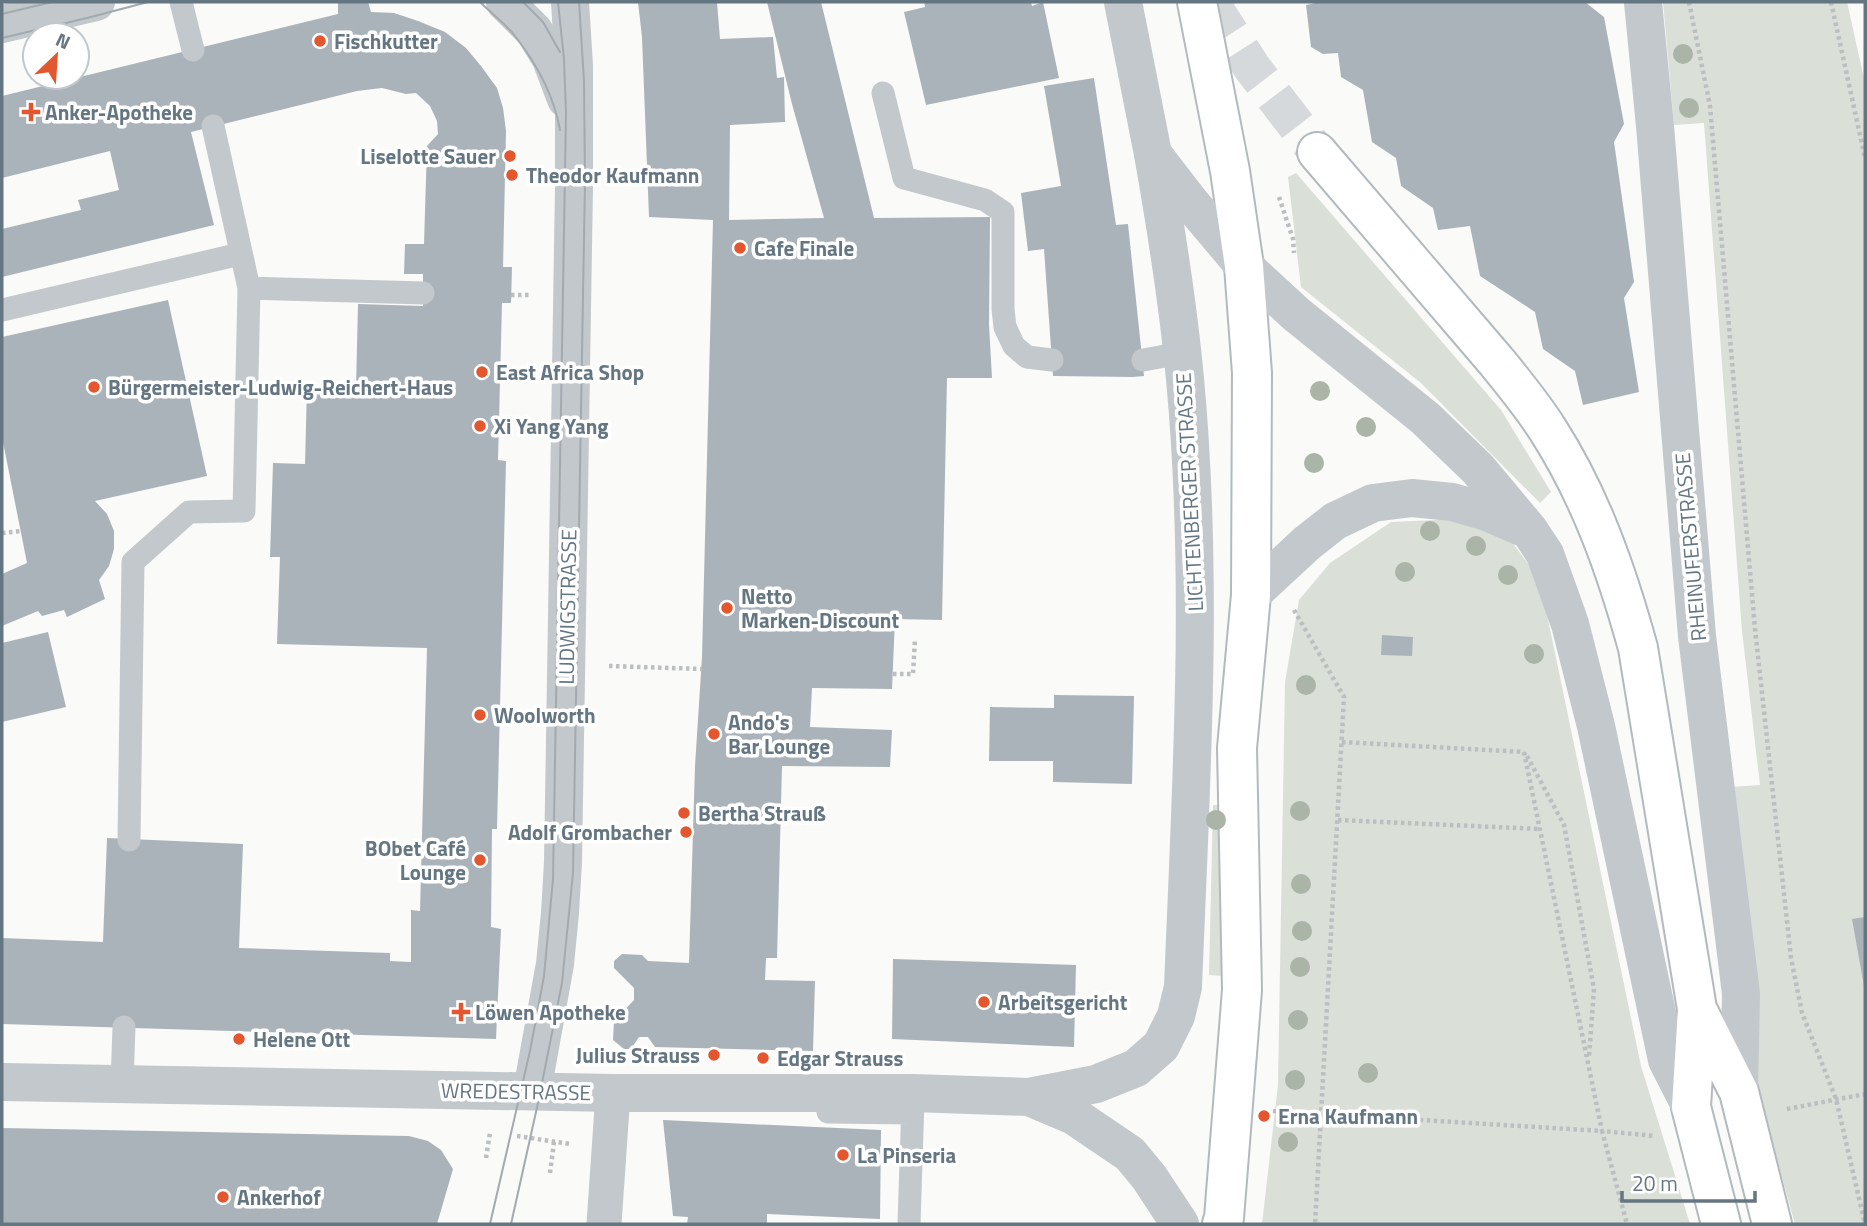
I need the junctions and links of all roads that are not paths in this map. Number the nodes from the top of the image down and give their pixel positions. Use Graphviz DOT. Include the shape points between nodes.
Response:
graph roads {
  1 [pos="96,2"];
  2 [pos="181,2"];
  3 [pos="505,2"];
  4 [pos="570,2"];
  5 [pos="1122,2"];
  6 [pos="1197,2"];
  7 [pos="1643,2"];
  8 [pos="2,24"];
  9 [pos="192,50"];
  10 [pos="883,93"];
  11 [pos="574,120"];
  12 [pos="213,127"];
  13 [pos="1317,152"];
  14 [pos="1153,154"];
  15 [pos="240,254"];
  16 [pos="1244,266"];
  17 [pos="249,288"];
  18 [pos="423,293"];
  19 [pos="2,310"];
  20 [pos="1182,353"];
  21 [pos="1052,360"];
  22 [pos="1143,360"];
  23 [pos="1529,530"];
  24 [pos="1251,594"];
  25 [pos="129,840"];
  26 [pos="1183,987"];
  27 [pos="1697,1009"];
  28 [pos="124,1027"];
  29 [pos="2,1082"];
  30 [pos="122,1084"];
  31 [pos="532,1091"];
  32 [pos="1739,1091"];
  33 [pos="1029,1097"];
  34 [pos="913,1103"];
  35 [pos="1691,1107"];
  36 [pos="611,1120"];
  37 [pos="604,1224"];
  38 [pos="909,1224"];
  39 [pos="1180,1224"];
  40 [pos="1222,1224"];
  41 [pos="1721,1224"];
  42 [pos="1772,1224"];
  1 -- 8 [label="street"];
  2 -- 9 [label="lane"];
  3 -- 11 [label="street, LUDWIGSTRASSE" via="534,31 551,59"];
  4 -- 11 [label="street, LUDWIGSTRASSE"];
  5 -- 14 [label="street, LICHTENBERGER STRASSE"];
  6 -- 16 [label="main road"];
  7 -- 32 [label="street, RHEINUFERSTRASSE" via="1697,636 1741,994"];
  10 -- 21 [label="lane" via="904,178 985,200 1003,212 1005,327 1014,346 1027,357"];
  11 -- 31 [label="street, LUDWIGSTRASSE" via="563,849 555,964"];
  12 -- 15 [label="lane"];
  13 -- 27 [label="main road" via="1524,396 1570,468 1598,525 1638,648"];
  14 -- 16 [label="street"];
  14 -- 20 [label="street, LICHTENBERGER STRASSE"];
  15 -- 17 [label="lane"];
  15 -- 19 [label="lane"];
  16 -- 23 [label="street" via="1425,418 1478,469"];
  16 -- 24 [label="main road" via="1252,373"];
  17 -- 18 [label="lane"];
  17 -- 25 [label="lane" via="244,511 189,512 134,562"];
  20 -- 22 [label="lane"];
  20 -- 26 [label="street, LICHTENBERGER STRASSE" via="1194,526 1195,623"];
  23 -- 24 [label="street" via="1452,502 1412,498 1373,503 1335,521"];
  23 -- 35 [label="street" via="1545,554 1570,624 1667,1060"];
  24 -- 40 [label="main road" via="1237,748 1242,990"];
  26 -- 33 [label="street, WREDESTRASSE" via="1176,1016 1161,1045 1136,1068 1096,1084"];
  27 -- 32 [label="main road, RHEINUFERSTRASSE"];
  27 -- 35 [label="main road"];
  28 -- 30 [label="lane"];
  29 -- 30 [label="street, WREDESTRASSE"];
  30 -- 31 [label="street, WREDESTRASSE"];
  31 -- 36 [label="street, WREDESTRASSE"];
  32 -- 42 [label="main road, RHEINUFERSTRASSE"];
  33 -- 34 [label="street, WREDESTRASSE"];
  33 -- 39 [label="street, WREDESTRASSE" via="1074,1116 1129,1154"];
  34 -- 36 [label="street, WREDESTRASSE"];
  34 -- 38 [label="lane"];
  35 -- 41 [label="main road"];
  36 -- 37 [label="street"];
}
